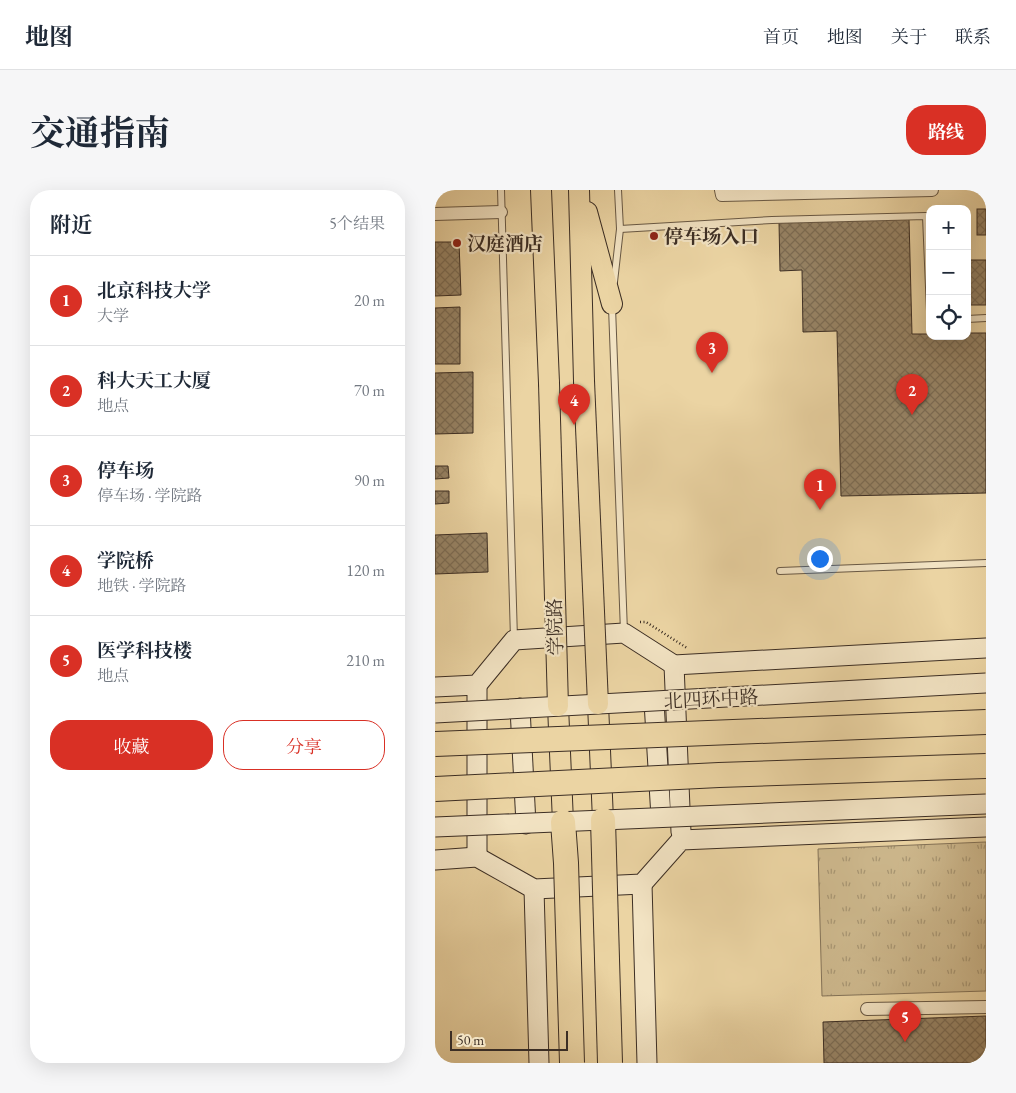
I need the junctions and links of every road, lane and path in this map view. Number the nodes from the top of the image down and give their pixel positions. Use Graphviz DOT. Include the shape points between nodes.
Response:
graph roads {
  1 [pos="501,190"];
  2 [pos="541,190"];
  3 [pos="580,190"];
  4 [pos="618,190"];
  5 [pos="721,190"];
  6 [pos="932,190"];
  7 [pos="501,212"];
  8 [pos="435,214"];
  9 [pos="620,229"];
  10 [pos="929,295"];
  11 [pos="611,304"];
  12 [pos="986,318"];
  13 [pos="971,319"];
  14 [pos="986,563"];
  15 [pos="780,571"];
  16 [pos="624,633"];
  17 [pos="513,640"];
  18 [pos="986,648"];
  19 [pos="674,665"];
  20 [pos="986,683"];
  21 [pos="477,685"];
  22 [pos="435,687"];
  23 [pos="654,702"];
  24 [pos="597,704"];
  25 [pos="557,706"];
  26 [pos="519,708"];
  27 [pos="435,713"];
  28 [pos="986,722"];
  29 [pos="435,744"];
  30 [pos="986,766"];
  31 [pos="435,789"];
  32 [pos="986,804"];
  33 [pos="661,817"];
  34 [pos="603,820"];
  35 [pos="563,822"];
  36 [pos="526,824"];
  37 [pos="435,827"];
  38 [pos="986,827"];
  39 [pos="681,840"];
  40 [pos="477,858"];
  41 [pos="435,860"];
  42 [pos="642,884"];
  43 [pos="533,889"];
  44 [pos="986,1007"];
  45 [pos="867,1009"];
  46 [pos="539,1063"];
  47 [pos="572,1063"];
  48 [pos="610,1063"];
  49 [pos="647,1063"];
  1 -- 7 [label="lane"];
  2 -- 25 [label="main road, 学院路, bridge"];
  3 -- 11 [label="main road"];
  3 -- 24 [label="main road, 学院路, bridge"];
  4 -- 9 [label="lane"];
  5 -- 6 [label="street" via="722,195"];
  7 -- 8 [label="street"];
  7 -- 17 [label="lane"];
  9 -- 10 [label="lane" via="771,220 925,216"];
  9 -- 11 [label="lane"];
  11 -- 16 [label="lane"];
  12 -- 13 [label="lane"];
  14 -- 15 [label="lane"];
  16 -- 17 [label="street"];
  16 -- 19 [label="street"];
  17 -- 21 [label="street"];
  18 -- 19 [label="street"];
  19 -- 39 [label="street"];
  20 -- 23 [label="street, 北四环中路, bridge"];
  21 -- 22 [label="street"];
  21 -- 40 [label="street"];
  23 -- 24 [label="street, 北四环中路, bridge"];
  23 -- 33 [label="street, bridge"];
  24 -- 25 [label="street, 北四环中路, bridge"];
  24 -- 34 [label="main road, 学院路, bridge"];
  25 -- 26 [label="street, 北四环中路, bridge"];
  25 -- 35 [label="main road, 学院路, bridge"];
  26 -- 27 [label="street, 北四环中路, bridge"];
  26 -- 36 [label="street, bridge"];
  28 -- 29 [label="highway, 北四环中路, bridge"];
  30 -- 31 [label="highway, bridge"];
  32 -- 33 [label="street, bridge"];
  33 -- 34 [label="street, bridge"];
  34 -- 35 [label="street, bridge"];
  34 -- 48 [label="highway, 学院路, bridge"];
  35 -- 36 [label="street, bridge"];
  35 -- 47 [label="highway, 学院路, bridge"];
  36 -- 37 [label="street, bridge"];
  38 -- 39 [label="street"];
  39 -- 42 [label="street"];
  40 -- 41 [label="street"];
  40 -- 43 [label="street"];
  42 -- 43 [label="street"];
  42 -- 49 [label="street"];
  43 -- 46 [label="street"];
  44 -- 45 [label="street"];
}
